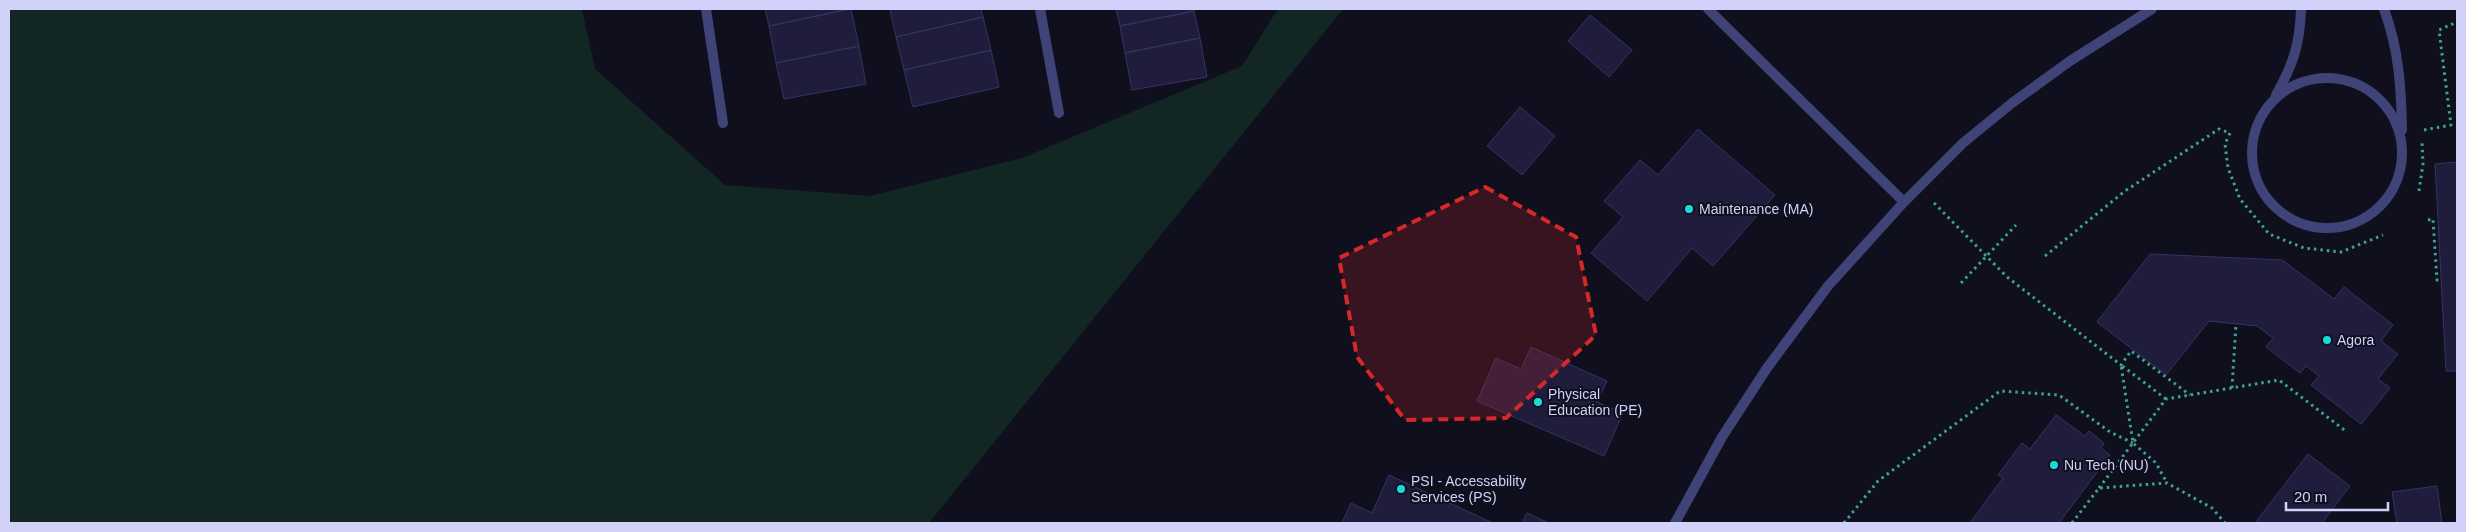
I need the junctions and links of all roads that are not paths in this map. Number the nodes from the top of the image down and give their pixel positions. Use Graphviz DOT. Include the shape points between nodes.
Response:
graph roads {
  1 [pos="706,9"];
  2 [pos="1040,9"];
  3 [pos="1708,9"];
  4 [pos="2152,9"];
  5 [pos="2301,9"];
  6 [pos="2384,9"];
  7 [pos="2272,102"];
  8 [pos="1060,113"];
  9 [pos="723,123"];
  10 [pos="2403,149"];
  11 [pos="1904,202"];
  12 [pos="1675,523"];
  1 -- 9 [label="street"];
  2 -- 8 [label="street"];
  3 -- 11 [label="street"];
  4 -- 11 [label="street" via="2070,61 2012,103 1963,143"];
  5 -- 7 [label="street" via="2298,45 2290,70"];
  6 -- 10 [label="street" via="2394,37 2400,73"];
  7 -- 10 [label="street" via="2283,92 2310,80 2339,78 2354,82 2367,88 2388,108 2396,120"];
  7 -- 10 [label="street" via="2255,134 2254,172 2267,200 2303,226 2319,229 2348,226 2374,213 2393,191"];
  11 -- 12 [label="street" via="1828,286 1767,368 1722,437"];
}
